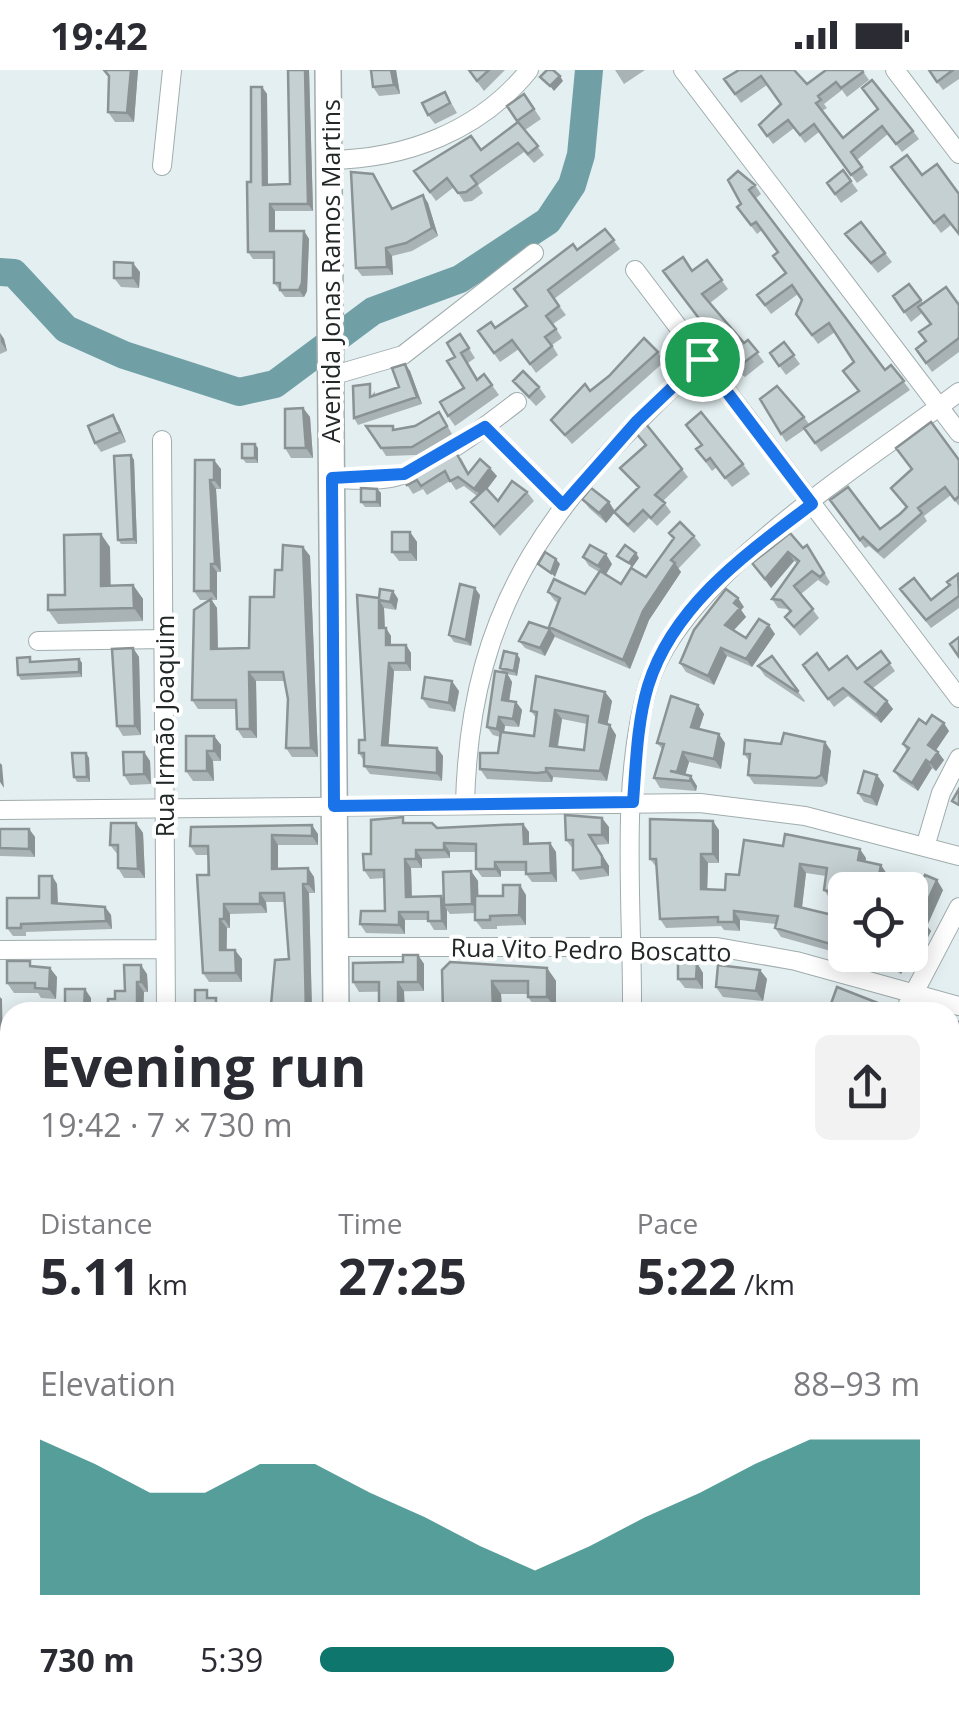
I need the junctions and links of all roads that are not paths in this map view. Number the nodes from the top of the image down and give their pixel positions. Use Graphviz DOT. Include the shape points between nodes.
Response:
graph roads {
  1 [pos="172,70"];
  2 [pos="328,70"];
  3 [pos="529,70"];
  4 [pos="682,70"];
  5 [pos="895,70"];
  6 [pos="959,154"];
  7 [pos="329,160"];
  8 [pos="162,166"];
  9 [pos="534,253"];
  10 [pos="635,270"];
  11 [pos="330,353"];
  12 [pos="702,359"];
  13 [pos="959,392"];
  14 [pos="518,402"];
  15 [pos="940,407"];
  16 [pos="959,433"];
  17 [pos="162,440"];
  18 [pos="332,478"];
  19 [pos="812,504"];
  20 [pos="164,639"];
  21 [pos="38,640"];
  22 [pos="959,698"];
  23 [pos="959,758"];
  24 [pos="633,802"];
  25 [pos="465,804"];
  26 [pos="334,806"];
  27 [pos="164,808"];
  28 [pos="0,810"];
  29 [pos="925,846"];
  30 [pos="959,856"];
  31 [pos="959,908"];
  32 [pos="632,946"];
  33 [pos="336,947"];
  34 [pos="165,949"];
  35 [pos="0,950"];
  36 [pos="914,993"];
  37 [pos="166,1002"];
  38 [pos="336,1002"];
  39 [pos="632,1002"];
  40 [pos="909,1002"];
  41 [pos="945,1002"];
  1 -- 8 [label="street"];
  2 -- 7 [label="main road, Avenida Jonas Ramos Martins"];
  3 -- 7 [label="street" via="477,121 451,134 382,156"];
  4 -- 15 [label="street"];
  5 -- 6 [label="street"];
  7 -- 11 [label="main road, Avenida Jonas Ramos Martins"];
  9 -- 11 [label="street" via="403,355"];
  10 -- 12 [label="street"];
  11 -- 18 [label="main road, Avenida Jonas Ramos Martins"];
  12 -- 19 [label="street"];
  12 -- 25 [label="street" via="563,505 505,599 472,704"];
  13 -- 15 [label="street"];
  14 -- 18 [label="street" via="404,474"];
  15 -- 16 [label="street"];
  15 -- 19 [label="street"];
  17 -- 20 [label="street, Rua Irmão Joaquim"];
  18 -- 26 [label="main road, Avenida Jonas Ramos Martins"];
  19 -- 22 [label="street"];
  19 -- 24 [label="street" via="704,594 662,652 645,703"];
  20 -- 21 [label="street"];
  20 -- 27 [label="street, Rua Irmão Joaquim"];
  23 -- 29 [label="street" via="940,793"];
  24 -- 25 [label="street"];
  24 -- 29 [label="street" via="746,806"];
  24 -- 32 [label="street"];
  25 -- 26 [label="street"];
  26 -- 27 [label="street"];
  26 -- 33 [label="main road, Avenida Jonas Ramos Martins"];
  27 -- 28 [label="street"];
  27 -- 34 [label="street, Rua Irmão Joaquim"];
  29 -- 30 [label="street"];
  31 -- 36 [label="street"];
  32 -- 33 [label="street, Rua Vito Pedro Boscatto"];
  32 -- 36 [label="street, Rua Vito Pedro Boscatto" via="753,952"];
  32 -- 39 [label="street"];
  33 -- 38 [label="main road, Avenida Jonas Ramos Martins"];
  34 -- 35 [label="street"];
  34 -- 37 [label="street, Rua Irmão Joaquim"];
  36 -- 40 [label="street"];
  36 -- 41 [label="street, Rua Vito Pedro Boscatto"];
}
